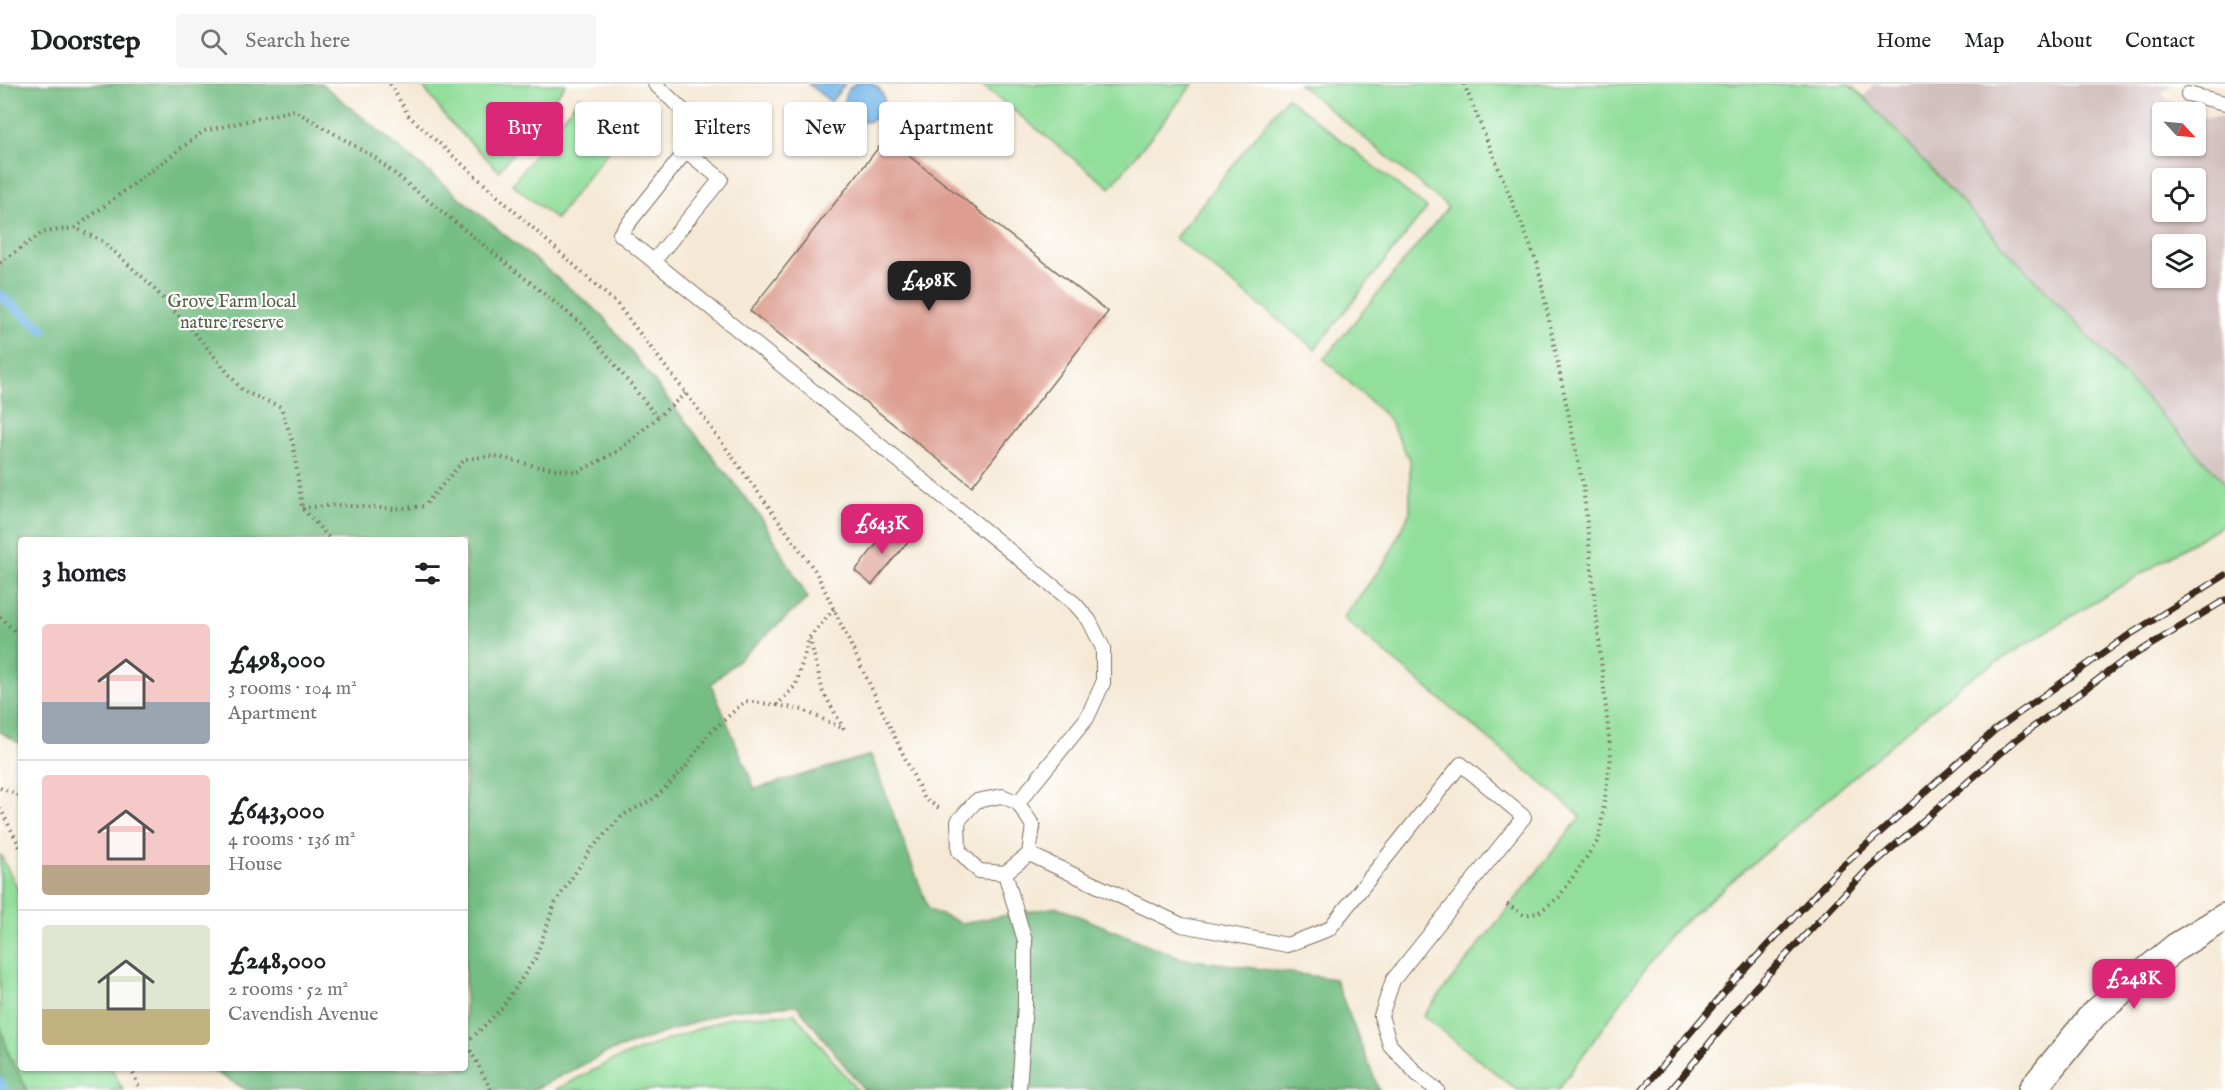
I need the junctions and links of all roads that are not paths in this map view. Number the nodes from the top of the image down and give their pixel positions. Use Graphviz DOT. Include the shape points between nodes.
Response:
graph roads {
  1 [pos="655,84"];
  2 [pos="2188,94"];
  3 [pos="674,102"];
  4 [pos="2225,103"];
  5 [pos="654,261"];
  6 [pos="1018,803"];
  7 [pos="1029,854"];
  8 [pos="1005,873"];
  9 [pos="2225,917"];
  10 [pos="1019,1090"];
  11 [pos="1437,1090"];
  12 [pos="2032,1090"];
  1 -- 3 [label="lane"];
  2 -- 4 [label="lane"];
  5 -- 5 [label="lane" via="620,234 686,151 721,179"];
  5 -- 6 [label="lane" via="1067,596 1089,620 1103,648 1103,683 1087,718"];
  6 -- 7 [label="lane" via="1033,826"];
  6 -- 8 [label="lane" via="1002,796 976,801 958,821 959,851 979,871"];
  7 -- 8 [label="lane"];
  7 -- 11 [label="lane" via="1182,925 1287,945 1329,929 1461,764 1524,817 1393,980 1381,1016 1390,1045"];
  8 -- 10 [label="lane" via="1025,941"];
  9 -- 12 [label="street" via="2176,947 2093,1015"];
}
